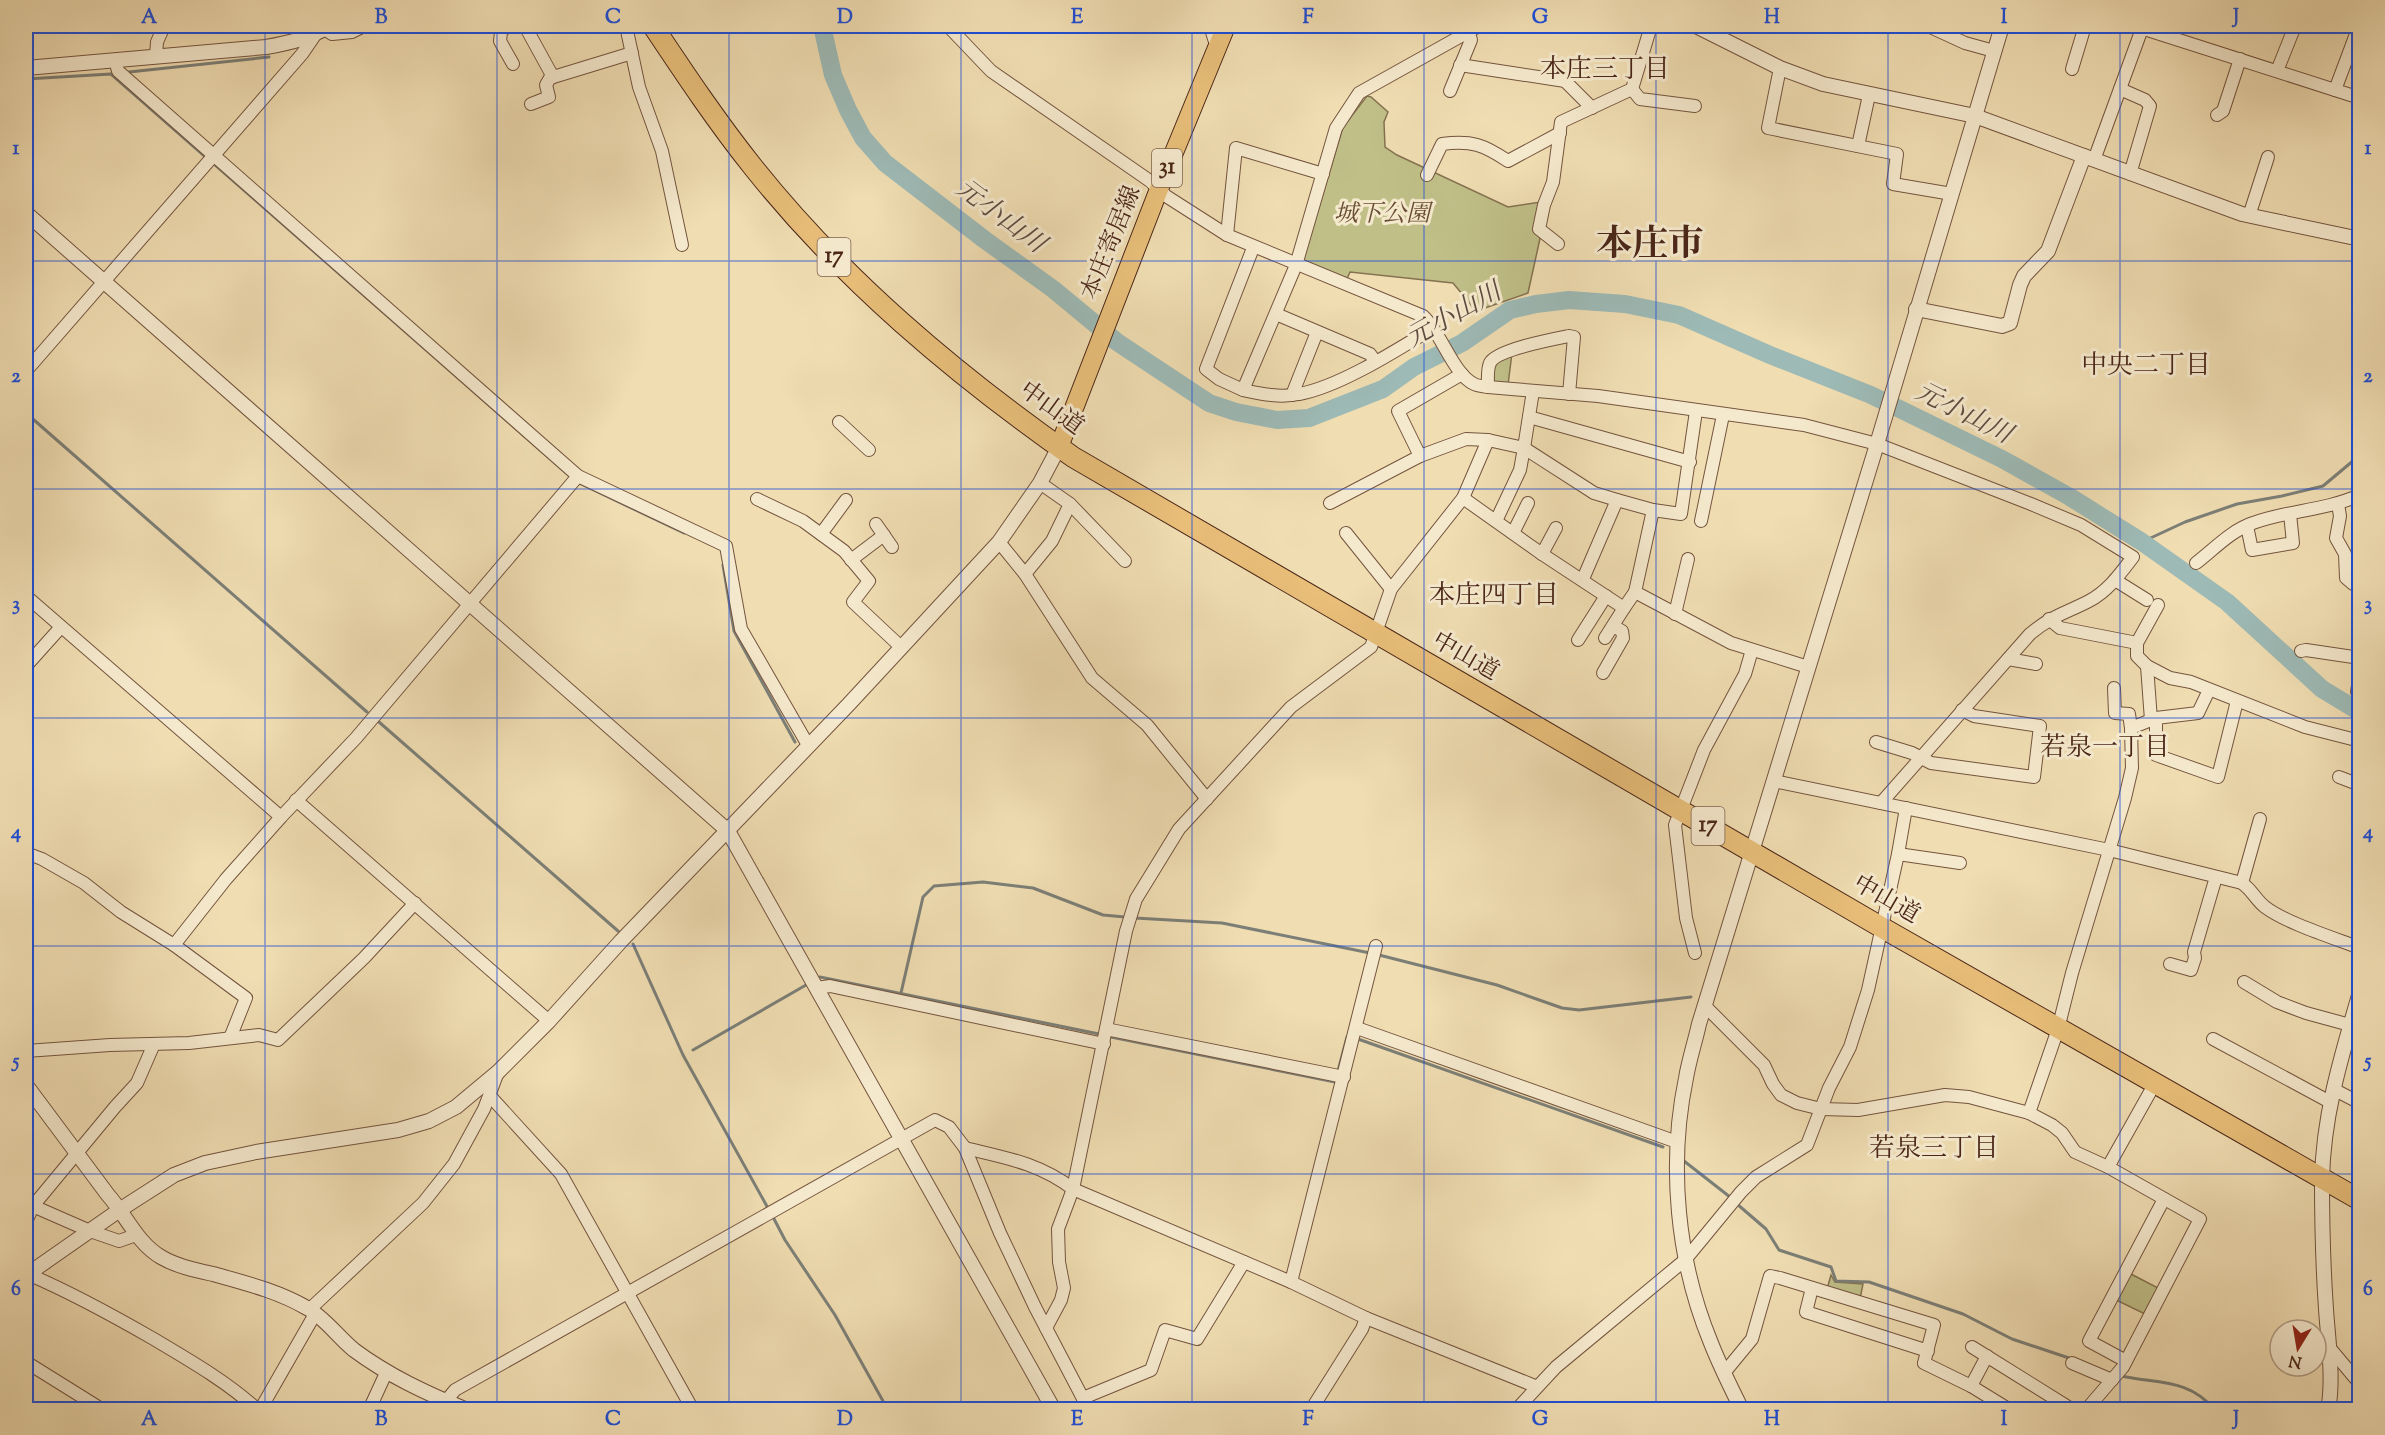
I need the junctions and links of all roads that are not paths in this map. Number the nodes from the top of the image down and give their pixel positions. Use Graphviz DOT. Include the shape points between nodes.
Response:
graph roads {
  1 [pos="164,26"];
  2 [pos="364,26"];
  3 [pos="506,26"];
  4 [pos="525,26"];
  5 [pos="626,26"];
  6 [pos="653,26"];
  7 [pos="948,26"];
  8 [pos="1210,26"];
  9 [pos="1226,26"];
  10 [pos="1651,26"];
  11 [pos="1696,26"];
  12 [pos="1928,26"];
  13 [pos="2002,26"];
  14 [pos="2085,26"];
  15 [pos="2140,26"];
  16 [pos="2295,26"];
  17 [pos="2359,26"];
  18 [pos="1474,28"];
  19 [pos="323,30"];
  20 [pos="961,30"];
  21 [pos="1216,45"];
  22 [pos="1994,51"];
  23 [pos="632,53"];
  24 [pos="156,56"];
  25 [pos="2240,59"];
  26 [pos="115,60"];
  27 [pos="513,64"];
  28 [pos="1460,64"];
  29 [pos="26,68"];
  30 [pos="1780,69"];
  31 [pos="2072,69"];
  32 [pos="2277,71"];
  33 [pos="553,77"];
  34 [pos="1632,89"];
  35 [pos="2120,89"];
  36 [pos="2336,90"];
  37 [pos="1450,91"];
  38 [pos="1869,95"];
  39 [pos="2360,98"];
  40 [pos="531,104"];
  41 [pos="1695,106"];
  42 [pos="1592,108"];
  43 [pos="2217,115"];
  44 [pos="1975,116"];
  45 [pos="1560,134"];
  46 [pos="1858,146"];
  47 [pos="214,155"];
  48 [pos="2268,157"];
  49 [pos="2089,158"];
  50 [pos="1323,174"];
  51 [pos="2130,174"];
  52 [pos="1427,175"];
  53 [pos="1159,189"];
  54 [pos="1952,194"];
  55 [pos="26,213"];
  56 [pos="2249,216"];
  57 [pos="1227,235"];
  58 [pos="2360,239"];
  59 [pos="682,244"];
  60 [pos="1558,244"];
  61 [pos="1253,248"];
  62 [pos="1296,265"];
  63 [pos="104,282"];
  64 [pos="1916,309"];
  65 [pos="1276,314"];
  66 [pos="1317,332"];
  67 [pos="1436,332"];
  68 [pos="1375,361"];
  69 [pos="1460,370"];
  70 [pos="26,371"];
  71 [pos="1488,387"];
  72 [pos="1243,390"];
  73 [pos="1533,391"];
  74 [pos="1569,394"];
  75 [pos="1292,395"];
  76 [pos="1696,411"];
  77 [pos="1723,415"];
  78 [pos="1529,417"];
  79 [pos="838,422"];
  80 [pos="1488,440"];
  81 [pos="1877,444"];
  82 [pos="1059,447"];
  83 [pos="1524,448"];
  84 [pos="869,450"];
  85 [pos="1420,456"];
  86 [pos="1690,462"];
  87 [pos="578,476"];
  88 [pos="1040,483"];
  89 [pos="2360,495"];
  90 [pos="1463,498"];
  91 [pos="757,499"];
  92 [pos="846,500"];
  93 [pos="1617,500"];
  94 [pos="1330,503"];
  95 [pos="1528,503"];
  96 [pos="1070,504"];
  97 [pos="2338,504"];
  98 [pos="1653,510"];
  99 [pos="2290,514"];
  100 [pos="1496,521"];
  101 [pos="1701,521"];
  102 [pos="876,524"];
  103 [pos="2247,526"];
  104 [pos="1556,528"];
  105 [pos="1346,533"];
  106 [pos="1513,533"];
  107 [pos="821,534"];
  108 [pos="884,536"];
  109 [pos="999,542"];
  110 [pos="892,548"];
  111 [pos="1542,554"];
  112 [pos="1688,559"];
  113 [pos="851,560"];
  114 [pos="1125,561"];
  115 [pos="2196,563"];
  116 [pos="1025,574"];
  117 [pos="1583,579"];
  118 [pos="2115,580"];
  119 [pos="2360,583"];
  120 [pos="1391,589"];
  121 [pos="1635,592"];
  122 [pos="26,596"];
  123 [pos="1606,596"];
  124 [pos="471,603"];
  125 [pos="1624,608"];
  126 [pos="1675,614"];
  127 [pos="2049,619"];
  128 [pos="61,627"];
  129 [pos="1613,627"];
  130 [pos="1375,634"];
  131 [pos="1605,638"];
  132 [pos="1578,640"];
  133 [pos="2137,643"];
  134 [pos="901,647"];
  135 [pos="1752,650"];
  136 [pos="2301,651"];
  137 [pos="2008,658"];
  138 [pos="2360,658"];
  139 [pos="2036,664"];
  140 [pos="26,666"];
  141 [pos="2147,666"];
  142 [pos="1808,667"];
  143 [pos="2360,672"];
  144 [pos="1603,673"];
  145 [pos="2114,688"];
  146 [pos="2209,690"];
  147 [pos="2360,695"];
  148 [pos="2237,701"];
  149 [pos="1962,710"];
  150 [pos="2154,719"];
  151 [pos="2131,728"];
  152 [pos="2360,741"];
  153 [pos="1876,742"];
  154 [pos="808,745"];
  155 [pos="1920,759"];
  156 [pos="2339,777"];
  157 [pos="1774,781"];
  158 [pos="2360,785"];
  159 [pos="1208,799"];
  160 [pos="296,800"];
  161 [pos="1881,802"];
  162 [pos="1906,808"];
  163 [pos="1682,811"];
  164 [pos="281,816"];
  165 [pos="2260,819"];
  166 [pos="728,831"];
  167 [pos="2109,850"];
  168 [pos="26,853"];
  169 [pos="1753,853"];
  170 [pos="1898,854"];
  171 [pos="1960,863"];
  172 [pos="2216,877"];
  173 [pos="2242,883"];
  174 [pos="415,903"];
  175 [pos="1881,927"];
  176 [pos="174,945"];
  177 [pos="1376,946"];
  178 [pos="2360,948"];
  179 [pos="1695,953"];
  180 [pos="2170,964"];
  181 [pos="2244,982"];
  182 [pos="817,988"];
  183 [pos="2360,992"];
  184 [pos="1705,1006"];
  185 [pos="549,1021"];
  186 [pos="1357,1028"];
  187 [pos="1106,1029"];
  188 [pos="2058,1029"];
  189 [pos="2352,1032"];
  190 [pos="230,1038"];
  191 [pos="2213,1038"];
  192 [pos="154,1044"];
  193 [pos="1104,1044"];
  194 [pos="26,1051"];
  195 [pos="498,1072"];
  196 [pos="1344,1077"];
  197 [pos="26,1084"];
  198 [pos="2154,1085"];
  199 [pos="490,1096"];
  200 [pos="2331,1096"];
  201 [pos="2360,1103"];
  202 [pos="1821,1109"];
  203 [pos="2029,1113"];
  204 [pos="902,1140"];
  205 [pos="1677,1142"];
  206 [pos="965,1148"];
  207 [pos="77,1153"];
  208 [pos="2108,1167"];
  209 [pos="2322,1179"];
  210 [pos="1073,1189"];
  211 [pos="2164,1199"];
  212 [pos="2360,1200"];
  213 [pos="29,1205"];
  214 [pos="121,1209"];
  215 [pos="26,1222"];
  216 [pos="90,1231"];
  217 [pos="136,1234"];
  218 [pos="1685,1260"];
  219 [pos="1244,1262"];
  220 [pos="28,1277"];
  221 [pos="1291,1282"];
  222 [pos="1812,1288"];
  223 [pos="627,1293"];
  224 [pos="312,1312"];
  225 [pos="1366,1318"];
  226 [pos="1046,1328"];
  227 [pos="1972,1347"];
  228 [pos="2329,1347"];
  229 [pos="1928,1351"];
  230 [pos="1987,1356"];
  231 [pos="26,1362"];
  232 [pos="2072,1363"];
  233 [pos="2118,1372"];
  234 [pos="386,1373"];
  235 [pos="1724,1373"];
  236 [pos="2360,1384"];
  237 [pos="1535,1386"];
  238 [pos="1971,1386"];
  239 [pos="1083,1398"];
  240 [pos="446,1401"];
  241 [pos="103,1410"];
  242 [pos="259,1410"];
  243 [pos="369,1410"];
  244 [pos="466,1410"];
  245 [pos="693,1410"];
  246 [pos="1054,1410"];
  247 [pos="1089,1410"];
  248 [pos="1311,1410"];
  249 [pos="1516,1410"];
  250 [pos="1742,1410"];
  251 [pos="2010,1410"];
  252 [pos="2073,1410"];
  253 [pos="2086,1410"];
  254 [pos="2328,1410"];
  1 -- 24 [label="street"];
  2 -- 19 [label="street" via="332,34"];
  3 -- 27 [label="street" via="500,41"];
  4 -- 33 [label="street"];
  5 -- 23 [label="street"];
  6 -- 82 [label="highway, 中山道 / 17" via="754,168 819,242 902,324"];
  7 -- 20 [label="street"];
  8 -- 21 [label="street"];
  9 -- 21 [label="main road, 本庄寄居線 / 31"];
  10 -- 34 [label="street"];
  11 -- 30 [label="street"];
  12 -- 22 [label="street"];
  13 -- 22 [label="street"];
  14 -- 31 [label="street"];
  15 -- 25 [label="street"];
  15 -- 35 [label="street"];
  16 -- 32 [label="street"];
  17 -- 36 [label="street"];
  18 -- 28 [label="street"];
  18 -- 50 [label="street" via="1359,93 1336,128"];
  19 -- 24 [label="street" via="296,42 266,47"];
  19 -- 47 [label="street"];
  20 -- 53 [label="street" via="991,71"];
  21 -- 53 [label="main road, 本庄寄居線 / 31"];
  22 -- 44 [label="street"];
  23 -- 33 [label="street"];
  23 -- 59 [label="street" via="639,87 662,150"];
  24 -- 26 [label="street"];
  25 -- 32 [label="street"];
  25 -- 43 [label="street" via="2223,111"];
  26 -- 29 [label="street"];
  26 -- 47 [label="street" via="118,71"];
  28 -- 37 [label="street"];
  28 -- 42 [label="street" via="1565,81"];
  30 -- 38 [label="street"];
  30 -- 46 [label="street" via="1768,128"];
  32 -- 36 [label="street"];
  33 -- 40 [label="street" via="546,85 549,97"];
  34 -- 41 [label="street" via="1640,99"];
  34 -- 42 [label="street"];
  35 -- 49 [label="street"];
  35 -- 51 [label="street" via="2150,106"];
  36 -- 39 [label="street"];
  38 -- 44 [label="street"];
  38 -- 46 [label="street"];
  42 -- 45 [label="street" via="1561,122"];
  44 -- 49 [label="street"];
  44 -- 54 [label="street"];
  45 -- 52 [label="street" via="1508,161 1478,144 1442,144"];
  45 -- 60 [label="street" via="1553,182 1539,229"];
  46 -- 54 [label="street" via="1897,154 1893,184"];
  47 -- 63 [label="street"];
  47 -- 87 [label="street"];
  48 -- 56 [label="street"];
  49 -- 51 [label="street"];
  49 -- 64 [label="street" via="2048,251 2024,276 2010,323 2002,326"];
  50 -- 57 [label="street" via="1236,148"];
  50 -- 62 [label="street"];
  51 -- 56 [label="street"];
  53 -- 57 [label="street"];
  53 -- 82 [label="main road, 本庄寄居線 / 31"];
  54 -- 64 [label="street"];
  55 -- 63 [label="street"];
  56 -- 58 [label="street"];
  57 -- 61 [label="street"];
  61 -- 62 [label="street"];
  61 -- 72 [label="street" via="1206,369"];
  62 -- 65 [label="street"];
  62 -- 67 [label="street" via="1423,316"];
  63 -- 70 [label="street"];
  63 -- 124 [label="street"];
  64 -- 81 [label="street"];
  65 -- 66 [label="street"];
  65 -- 72 [label="street"];
  66 -- 68 [label="street" via="1370,354"];
  66 -- 75 [label="street"];
  67 -- 68 [label="street"];
  67 -- 69 [label="street"];
  68 -- 75 [label="street" via="1330,384"];
  69 -- 71 [label="street" via="1474,384"];
  69 -- 85 [label="street" via="1398,411"];
  71 -- 73 [label="street"];
  71 -- 74 [label="street" via="1492,360 1512,350 1569,336 1574,337"];
  72 -- 75 [label="street"];
  73 -- 74 [label="street"];
  73 -- 78 [label="street"];
  74 -- 76 [label="street"];
  76 -- 77 [label="street"];
  76 -- 86 [label="street"];
  77 -- 81 [label="street" via="1804,425"];
  77 -- 101 [label="street"];
  78 -- 83 [label="street"];
  78 -- 86 [label="street"];
  79 -- 84 [label="street"];
  80 -- 83 [label="street"];
  80 -- 85 [label="street" via="1466,439"];
  80 -- 90 [label="street"];
  81 -- 118 [label="street" via="2081,525 2133,557"];
  81 -- 142 [label="street"];
  82 -- 88 [label="street"];
  82 -- 130 [label="highway, 中山道 / 17"];
  83 -- 93 [label="street" via="1594,493"];
  83 -- 100 [label="street" via="1520,470"];
  85 -- 94 [label="street"];
  86 -- 98 [label="street" via="1681,514"];
  87 -- 124 [label="street"];
  87 -- 154 [label="street" via="726,546 741,629"];
  88 -- 96 [label="street"];
  88 -- 109 [label="street"];
  89 -- 97 [label="street"];
  90 -- 100 [label="street"];
  90 -- 120 [label="street"];
  91 -- 107 [label="street"];
  92 -- 107 [label="street"];
  93 -- 98 [label="street"];
  93 -- 117 [label="street"];
  95 -- 106 [label="street"];
  96 -- 114 [label="street"];
  96 -- 116 [label="street" via="1052,541"];
  97 -- 99 [label="street"];
  97 -- 119 [label="street" via="2336,538 2344,554 2346,578 2353,584"];
  98 -- 121 [label="street"];
  99 -- 103 [label="street"];
  99 -- 103 [label="street" via="2293,543 2252,550"];
  100 -- 106 [label="street"];
  102 -- 108 [label="street"];
  103 -- 115 [label="street"];
  104 -- 111 [label="street"];
  105 -- 120 [label="street"];
  106 -- 111 [label="street"];
  107 -- 113 [label="street"];
  108 -- 110 [label="street"];
  108 -- 113 [label="street"];
  109 -- 116 [label="street"];
  109 -- 134 [label="street"];
  111 -- 117 [label="street"];
  112 -- 126 [label="street"];
  113 -- 134 [label="street" via="869,581 853,602"];
  116 -- 159 [label="street" via="1092,678 1148,724"];
  117 -- 123 [label="street"];
  118 -- 127 [label="street" via="2091,600"];
  118 -- 133 [label="street" via="2152,603"];
  120 -- 130 [label="street"];
  121 -- 125 [label="street"];
  121 -- 126 [label="street"];
  122 -- 128 [label="street"];
  123 -- 125 [label="street"];
  123 -- 132 [label="street"];
  124 -- 160 [label="street" via="356,738"];
  124 -- 166 [label="street"];
  125 -- 129 [label="street"];
  126 -- 135 [label="street"];
  127 -- 133 [label="street" via="2060,628"];
  127 -- 137 [label="street"];
  128 -- 140 [label="street"];
  128 -- 164 [label="street"];
  129 -- 131 [label="street"];
  129 -- 144 [label="street" via="1622,631 1623,638"];
  130 -- 159 [label="street" via="1371,647 1291,707"];
  130 -- 163 [label="highway, 中山道 / 17"];
  133 -- 141 [label="street" via="2137,656"];
  134 -- 154 [label="street"];
  135 -- 142 [label="street"];
  135 -- 163 [label="street" via="1745,674 1704,750"];
  136 -- 138 [label="street"];
  137 -- 139 [label="street"];
  137 -- 149 [label="street"];
  141 -- 146 [label="street"];
  141 -- 150 [label="street"];
  142 -- 157 [label="street"];
  143 -- 147 [label="street"];
  145 -- 151 [label="street" via="2115,713 2129,714"];
  146 -- 148 [label="street"];
  146 -- 150 [label="street" via="2198,713"];
  148 -- 150 [label="street" via="2218,777 2156,755"];
  148 -- 152 [label="street" via="2305,727"];
  149 -- 155 [label="street"];
  149 -- 155 [label="street" via="1974,716 2040,726 2034,777"];
  150 -- 151 [label="street"];
  151 -- 167 [label="street" via="2132,768"];
  153 -- 155 [label="street"];
  154 -- 166 [label="street"];
  155 -- 161 [label="street"];
  156 -- 158 [label="street"];
  157 -- 161 [label="street"];
  157 -- 169 [label="street"];
  159 -- 187 [label="street" via="1179,830 1136,899"];
  160 -- 164 [label="street"];
  160 -- 174 [label="street"];
  161 -- 162 [label="street"];
  162 -- 167 [label="street"];
  162 -- 170 [label="street"];
  163 -- 169 [label="highway, 中山道 / 17"];
  163 -- 179 [label="street" via="1674,831"];
  164 -- 176 [label="street"];
  165 -- 173 [label="street"];
  166 -- 182 [label="street"];
  166 -- 185 [label="street"];
  167 -- 172 [label="street"];
  167 -- 188 [label="street"];
  168 -- 176 [label="street" via="84,883"];
  169 -- 175 [label="highway, 中山道 / 17"];
  169 -- 184 [label="street"];
  170 -- 171 [label="street"];
  170 -- 175 [label="street"];
  172 -- 173 [label="street"];
  172 -- 180 [label="street" via="2191,970"];
  173 -- 178 [label="street" via="2264,906"];
  174 -- 185 [label="street"];
  174 -- 190 [label="street" via="278,1040 259,1035"];
  175 -- 188 [label="highway, 中山道 / 17"];
  175 -- 202 [label="street" via="1868,990 1850,1047"];
  176 -- 190 [label="street" via="246,998"];
  177 -- 186 [label="street"];
  181 -- 189 [label="street" via="2277,1002"];
  182 -- 193 [label="street" via="831,987"];
  182 -- 204 [label="street"];
  183 -- 189 [label="street"];
  184 -- 202 [label="street" via="1764,1065 1781,1095"];
  184 -- 205 [label="street" via="1686,1078"];
  185 -- 195 [label="street"];
  186 -- 196 [label="street"];
  186 -- 205 [label="street"];
  187 -- 193 [label="street"];
  187 -- 196 [label="street"];
  188 -- 198 [label="highway, 中山道 / 17"];
  188 -- 203 [label="street"];
  189 -- 200 [label="street"];
  190 -- 192 [label="street"];
  191 -- 200 [label="street"];
  192 -- 194 [label="street"];
  192 -- 207 [label="street" via="137,1083"];
  193 -- 210 [label="street"];
  195 -- 199 [label="street"];
  195 -- 214 [label="street" via="456,1107 429,1121 398,1130 205,1163 174,1175"];
  196 -- 221 [label="street"];
  197 -- 207 [label="street"];
  198 -- 208 [label="street"];
  198 -- 209 [label="highway, 中山道 / 17"];
  199 -- 223 [label="street" via="561,1174"];
  199 -- 224 [label="street" via="454,1164 423,1203"];
  200 -- 201 [label="street"];
  200 -- 209 [label="street"];
  202 -- 203 [label="street" via="1858,1110 1945,1095 1969,1097"];
  202 -- 218 [label="street" via="1807,1145 1756,1177"];
  203 -- 208 [label="street" via="2062,1133 2076,1152"];
  204 -- 206 [label="street" via="935,1120 949,1127"];
  204 -- 223 [label="street"];
  204 -- 246 [label="street"];
  205 -- 218 [label="street"];
  206 -- 210 [label="street" via="1028,1163"];
  206 -- 226 [label="street"];
  207 -- 213 [label="street"];
  207 -- 214 [label="street"];
  208 -- 211 [label="street"];
  209 -- 212 [label="highway, 中山道 / 17"];
  209 -- 228 [label="street"];
  210 -- 219 [label="street"];
  210 -- 226 [label="street" via="1058,1229 1064,1288"];
  211 -- 233 [label="street" via="2089,1341"];
  211 -- 233 [label="street" via="2200,1219"];
  213 -- 215 [label="street"];
  213 -- 216 [label="street"];
  214 -- 216 [label="street"];
  214 -- 217 [label="street"];
  216 -- 217 [label="street" via="119,1241"];
  216 -- 220 [label="street"];
  217 -- 224 [label="street" via="160,1257 284,1296"];
  218 -- 235 [label="street" via="1710,1342"];
  218 -- 237 [label="street"];
  219 -- 221 [label="street"];
  219 -- 239 [label="street" via="1197,1339 1165,1330 1151,1370"];
  220 -- 242 [label="street" via="101,1309 210,1372"];
  221 -- 225 [label="street"];
  222 -- 229 [label="street" via="1806,1312"];
  222 -- 229 [label="street" via="1934,1325"];
  222 -- 235 [label="street" via="1770,1276 1752,1339"];
  223 -- 240 [label="street" via="455,1390"];
  223 -- 245 [label="street"];
  224 -- 234 [label="street"];
  224 -- 242 [label="street"];
  225 -- 237 [label="street"];
  225 -- 248 [label="street"];
  226 -- 239 [label="street"];
  227 -- 230 [label="street"];
  228 -- 236 [label="street"];
  228 -- 254 [label="street"];
  229 -- 238 [label="street" via="1924,1363"];
  230 -- 238 [label="street"];
  230 -- 252 [label="street"];
  231 -- 241 [label="street"];
  232 -- 233 [label="street"];
  233 -- 253 [label="street"];
  234 -- 240 [label="street"];
  234 -- 243 [label="street"];
  235 -- 250 [label="street"];
  237 -- 249 [label="street"];
  238 -- 251 [label="street"];
  239 -- 247 [label="street"];
  240 -- 244 [label="street"];
}
